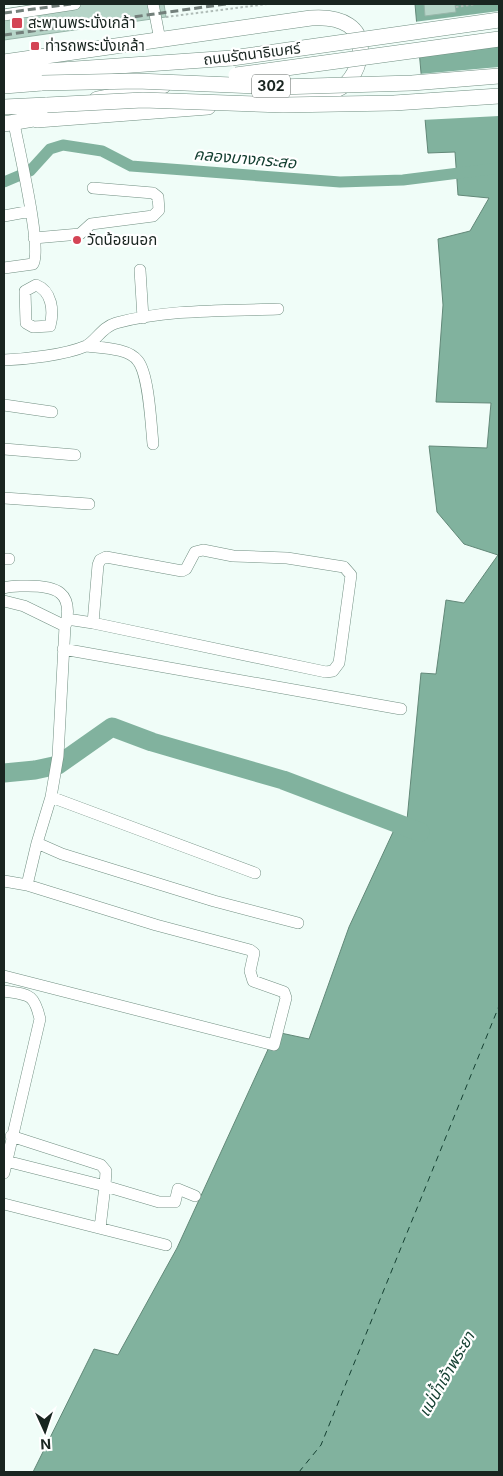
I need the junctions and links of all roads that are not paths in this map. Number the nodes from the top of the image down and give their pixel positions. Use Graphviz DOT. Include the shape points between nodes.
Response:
graph roads {
  1 [pos="75,4"];
  2 [pos="154,4"];
  3 [pos="4,14"];
  4 [pos="499,20"];
  5 [pos="499,39"];
  6 [pos="160,40"];
  7 [pos="4,62"];
  8 [pos="4,74"];
  9 [pos="499,76"];
  10 [pos="4,86"];
  11 [pos="499,96"];
  12 [pos="4,107"];
  13 [pos="37,120"];
  14 [pos="9,124"];
  15 [pos="93,188"];
  16 [pos="31,211"];
  17 [pos="4,216"];
  18 [pos="34,238"];
  19 [pos="33,264"];
  20 [pos="4,268"];
  21 [pos="140,270"];
  22 [pos="36,285"];
  23 [pos="278,309"];
  24 [pos="142,318"];
  25 [pos="88,346"];
  26 [pos="4,360"];
  27 [pos="4,405"];
  28 [pos="52,412"];
  29 [pos="153,444"];
  30 [pos="4,449"];
  31 [pos="75,455"];
  32 [pos="4,498"];
  33 [pos="89,504"];
  34 [pos="4,588"];
  35 [pos="4,601"];
  36 [pos="66,622"];
  37 [pos="93,622"];
  38 [pos="63,649"];
  39 [pos="401,709"];
  40 [pos="51,797"];
  41 [pos="37,843"];
  42 [pos="255,873"];
  43 [pos="4,880"];
  44 [pos="27,885"];
  45 [pos="298,923"];
  46 [pos="4,976"];
  47 [pos="4,991"];
  48 [pos="8,1141"];
  49 [pos="5,1167"];
  50 [pos="105,1186"];
  51 [pos="195,1196"];
  52 [pos="4,1204"];
  53 [pos="100,1228"];
  54 [pos="166,1245"];
  1 -- 3 [label="street"];
  2 -- 6 [label="street"];
  4 -- 8 [label="main road, ถนนรัตนาธิเบศร์ / 302, bridge" via="232,58"];
  5 -- 13 [label="main road, ถนนรัตนาธิเบศร์ / 302, bridge" via="124,92"];
  6 -- 7 [label="main road"];
  6 -- 13 [label="main road" via="324,17 348,24 356,32 360,53 348,82 324,94 234,105"];
  9 -- 10 [label="main road, ถนนรัตนาธิเบศร์ / 302, bridge" via="412,84 279,87 137,81"];
  11 -- 12 [label="main road, 302, bridge" via="384,103 283,105 143,100"];
  13 -- 14 [label="main road, ถนนรัตนาธิเบศร์ / 302"];
  14 -- 16 [label="street"];
  15 -- 18 [label="street" via="153,193 158,197 159,210 153,216 90,224 80,234"];
  16 -- 17 [label="street"];
  16 -- 18 [label="street"];
  18 -- 19 [label="street" via="36,255"];
  19 -- 20 [label="street"];
  19 -- 22 [label="street"];
  21 -- 24 [label="street"];
  23 -- 24 [label="street" via="168,312"];
  24 -- 25 [label="street" via="115,323 97,335"];
  25 -- 26 [label="street" via="32,358"];
  25 -- 29 [label="street" via="116,351 138,360 144,376"];
  27 -- 28 [label="street"];
  30 -- 31 [label="street"];
  32 -- 33 [label="street"];
  34 -- 36 [label="street" via="33,586 58,589 67,604"];
  35 -- 36 [label="street"];
  36 -- 37 [label="street"];
  36 -- 38 [label="street"];
  37 -- 37 [label="street" via="333,671 339,662 351,575 348,569 335,566 203,550 195,552 182,571 106,557 98,565"];
  38 -- 39 [label="street"];
  38 -- 40 [label="street" via="58,756"];
  40 -- 41 [label="street"];
  40 -- 42 [label="street"];
  41 -- 44 [label="street"];
  41 -- 45 [label="street" via="62,854 214,901"];
  43 -- 44 [label="street"];
  44 -- 46 [label="street" via="250,950 254,953 252,981 284,992 286,998 274,1045"];
  47 -- 48 [label="street" via="31,996 40,1020"];
  48 -- 49 [label="street"];
  48 -- 50 [label="street" via="102,1165 106,1171"];
  49 -- 50 [label="street"];
  50 -- 51 [label="street" via="159,1202 175,1202 178,1189"];
  50 -- 53 [label="street"];
  52 -- 53 [label="street"];
  53 -- 54 [label="street"];
}
